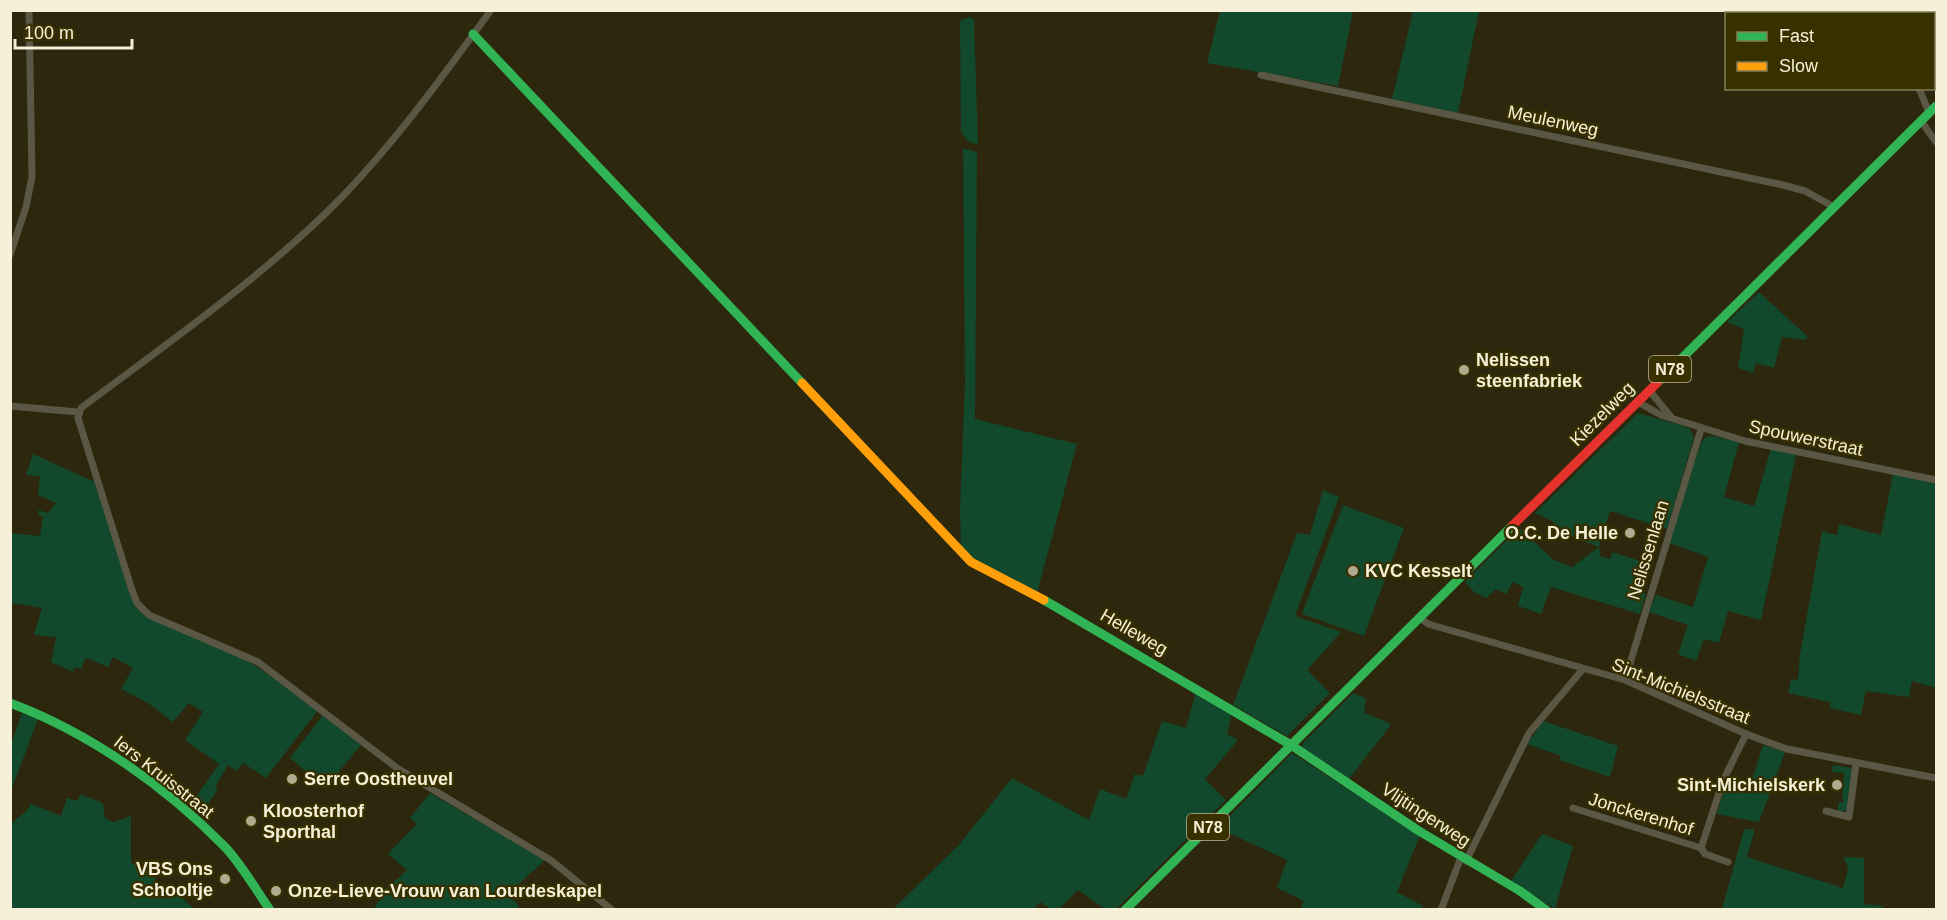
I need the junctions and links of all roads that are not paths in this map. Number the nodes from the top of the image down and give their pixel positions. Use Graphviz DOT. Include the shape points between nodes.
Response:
graph roads {
  1 [pos="29,10"];
  2 [pos="491,10"];
  3 [pos="474,34"];
  4 [pos="1261,75"];
  5 [pos="1920,90"];
  6 [pos="1933,109"];
  7 [pos="1921,121"];
  8 [pos="1936,142"];
  9 [pos="1834,207"];
  10 [pos="10,255"];
  11 [pos="1649,390"];
  12 [pos="1638,402"];
  13 [pos="10,406"];
  14 [pos="78,412"];
  15 [pos="1671,417"];
  16 [pos="1701,429"];
  17 [pos="1936,480"];
  18 [pos="1419,617"];
  19 [pos="1583,669"];
  20 [pos="1625,680"];
  21 [pos="10,704"];
  22 [pos="1746,734"];
  23 [pos="1291,745"];
  24 [pos="1856,764"];
  25 [pos="1936,778"];
  26 [pos="1573,808"];
  27 [pos="1826,811"];
  28 [pos="1701,848"];
  29 [pos="1463,859"];
  30 [pos="1728,862"];
  31 [pos="270,909"];
  32 [pos="612,909"];
  33 [pos="1125,909"];
  34 [pos="1441,909"];
  35 [pos="1546,909"];
  1 -- 10 [label="street" via="32,177"];
  2 -- 3 [label="street"];
  3 -- 14 [label="street" via="390,144 338,201 231,294"];
  3 -- 23 [label="street, Helleweg" via="958,550 986,572 1076,617"];
  4 -- 9 [label="street, Meulenweg" via="1783,185 1805,191"];
  5 -- 6 [label="street"];
  6 -- 7 [label="street, Kiezelweg / N78"];
  7 -- 8 [label="street"];
  7 -- 9 [label="street, Kiezelweg / N78"];
  9 -- 11 [label="street, Kiezelweg / N78"];
  11 -- 12 [label="street, Kiezelweg / N78"];
  11 -- 15 [label="street, Spouwerstraat"];
  12 -- 15 [label="street, Spouwerstraat"];
  12 -- 18 [label="street, Kiezelweg / N78"];
  13 -- 14 [label="street"];
  14 -- 32 [label="street" via="130,587 143,610 258,662 397,768 552,861"];
  15 -- 16 [label="street, Spouwerstraat"];
  16 -- 17 [label="street, Spouwerstraat"];
  16 -- 20 [label="street, Nelissenlaan"];
  18 -- 19 [label="street, Sint-Michielsstraat" via="1428,624"];
  18 -- 23 [label="street, Kiezelweg / N78"];
  19 -- 20 [label="street, Sint-Michielsstraat"];
  19 -- 29 [label="street" via="1529,733"];
  20 -- 22 [label="street, Sint-Michielsstraat"];
  21 -- 31 [label="street, Iers Kruisstraat" via="37,713 105,750 159,789 226,848"];
  22 -- 24 [label="street, Sint-Michielsstraat" via="1787,749"];
  22 -- 28 [label="street, Jonckerenhof" via="1723,781"];
  23 -- 29 [label="street, Vlijtingerweg"];
  23 -- 33 [label="street, N78"];
  24 -- 25 [label="street, Sint-Michielsstraat"];
  24 -- 27 [label="street" via="1849,817"];
  26 -- 28 [label="street, Jonckerenhof"];
  28 -- 30 [label="street, Jonckerenhof" via="1705,854"];
  29 -- 34 [label="street"];
  29 -- 35 [label="street, Vlijtingerweg"];
}
